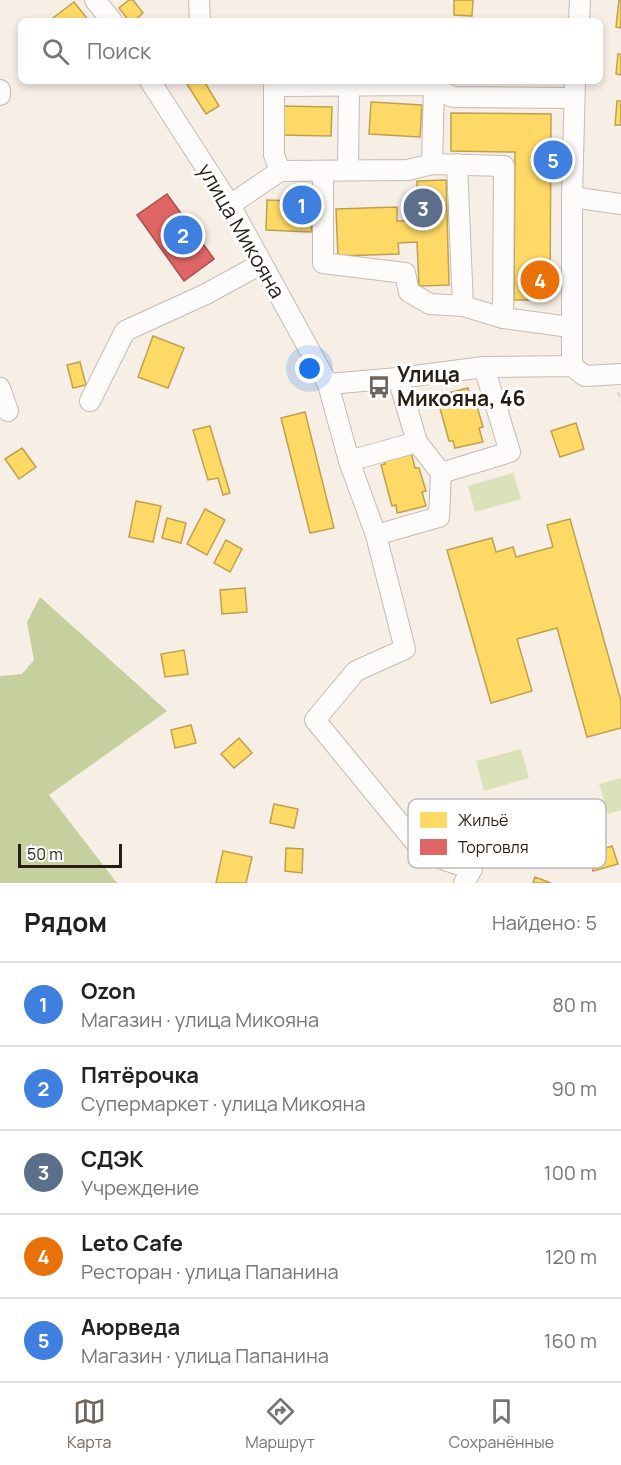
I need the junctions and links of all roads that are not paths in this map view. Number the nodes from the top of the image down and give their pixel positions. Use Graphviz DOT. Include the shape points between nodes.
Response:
graph roads {
  1 [pos="95,0"];
  2 [pos="200,0"];
  3 [pos="580,0"];
  4 [pos="110,18"];
  5 [pos="200,18"];
  6 [pos="579,18"];
  7 [pos="152,84"];
  8 [pos="349,85"];
  9 [pos="434,88"];
  10 [pos="575,89"];
  11 [pos="432,164"];
  12 [pos="457,164"];
  13 [pos="348,170"];
  14 [pos="280,171"];
  15 [pos="323,171"];
  16 [pos="572,197"];
  17 [pos="621,204"];
  18 [pos="230,205"];
  19 [pos="261,264"];
  20 [pos="463,306"];
  21 [pos="503,318"];
  22 [pos="570,327"];
  23 [pos="572,366"];
  24 [pos="484,367"];
  25 [pos="621,374"];
  26 [pos="398,378"];
  27 [pos="328,384"];
  28 [pos="0,388"];
  29 [pos="90,401"];
  30 [pos="8,411"];
  31 [pos="417,442"];
  32 [pos="350,460"];
  33 [pos="441,473"];
  34 [pos="376,535"];
  35 [pos="408,833"];
  36 [pos="469,868"];
  37 [pos="464,883"];
  1 -- 4 [label="street"];
  2 -- 5 [label="street"];
  3 -- 6 [label="street"];
  7 -- 18 [label="street, улица Микояна"];
  8 -- 9 [label="street"];
  8 -- 13 [label="street"];
  8 -- 14 [label="street" via="274,86 274,155"];
  9 -- 10 [label="street" via="453,97"];
  9 -- 11 [label="street"];
  10 -- 16 [label="street"];
  11 -- 12 [label="street"];
  11 -- 13 [label="street" via="408,170"];
  12 -- 20 [label="street"];
  12 -- 21 [label="street" via="504,166"];
  13 -- 15 [label="street"];
  14 -- 15 [label="street"];
  14 -- 18 [label="street"];
  15 -- 20 [label="street" via="323,263 405,273 409,292 430,304"];
  16 -- 17 [label="street"];
  16 -- 22 [label="street"];
  18 -- 19 [label="street, улица Микояна"];
  19 -- 27 [label="street, улица Микояна"];
  19 -- 29 [label="street" via="125,331"];
  20 -- 21 [label="street"];
  21 -- 22 [label="street"];
  22 -- 23 [label="street"];
  23 -- 24 [label="street"];
  23 -- 25 [label="street" via="585,376"];
  24 -- 26 [label="street"];
  24 -- 33 [label="street" via="510,452"];
  26 -- 27 [label="street"];
  26 -- 31 [label="street"];
  27 -- 32 [label="street, улица Микояна"];
  28 -- 30 [label="street"];
  31 -- 32 [label="street"];
  31 -- 33 [label="street"];
  32 -- 34 [label="street, улица Микояна"];
  33 -- 34 [label="street" via="438,517"];
  34 -- 35 [label="street, улица Микояна" via="405,649 356,671 315,720"];
  36 -- 37 [label="street, улица Микояна" via="472,869"];
}
